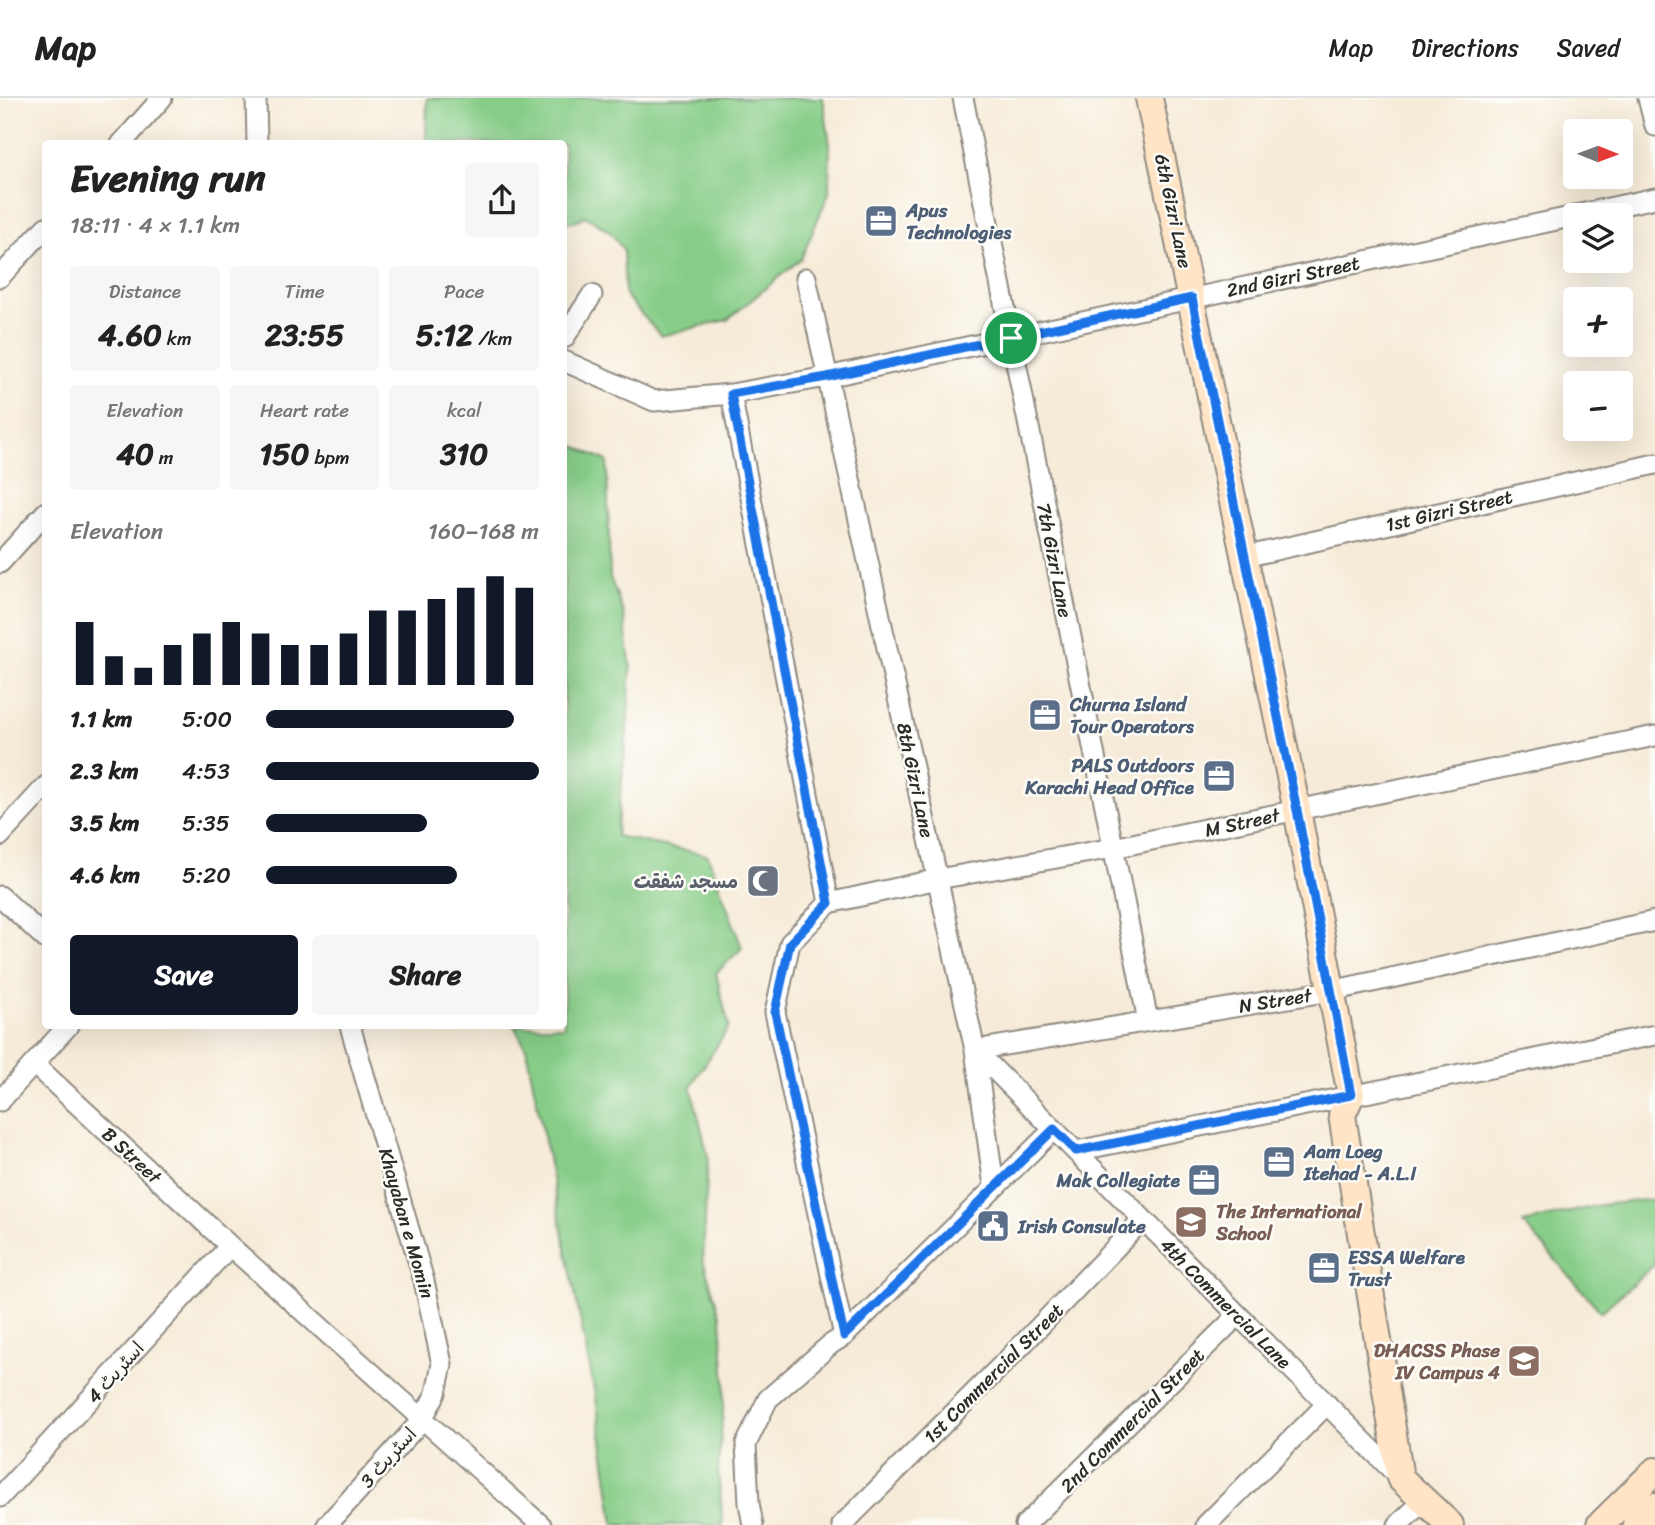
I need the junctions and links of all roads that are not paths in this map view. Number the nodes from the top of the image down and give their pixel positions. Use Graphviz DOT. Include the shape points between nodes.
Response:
graph roads {
  1 [pos="162,98"];
  2 [pos="256,98"];
  3 [pos="963,98"];
  4 [pos="1149,98"];
  5 [pos="1648,98"];
  6 [pos="1655,126"];
  7 [pos="125,140"];
  8 [pos="257,140"];
  9 [pos="1655,198"];
  10 [pos="1632,203"];
  11 [pos="1563,218"];
  12 [pos="42,230"];
  13 [pos="0,277"];
  14 [pos="806,278"];
  15 [pos="592,295"];
  16 [pos="1192,298"];
  17 [pos="567,333"];
  18 [pos="1011,338"];
  19 [pos="567,362"];
  20 [pos="827,377"];
  21 [pos="731,394"];
  22 [pos="1655,464"];
  23 [pos="42,516"];
  24 [pos="1244,557"];
  25 [pos="0,563"];
  26 [pos="1655,736"];
  27 [pos="42,790"];
  28 [pos="1297,810"];
  29 [pos="0,836"];
  30 [pos="1113,848"];
  31 [pos="938,879"];
  32 [pos="0,896"];
  33 [pos="829,903"];
  34 [pos="1655,921"];
  35 [pos="42,935"];
  36 [pos="1331,991"];
  37 [pos="1148,1021"];
  38 [pos="65,1029"];
  39 [pos="351,1029"];
  40 [pos="1655,1035"];
  41 [pos="975,1049"];
  42 [pos="34,1063"];
  43 [pos="1351,1095"];
  44 [pos="0,1101"];
  45 [pos="1054,1129"];
  46 [pos="1076,1151"];
  47 [pos="994,1186"];
  48 [pos="1143,1219"];
  49 [pos="230,1246"];
  50 [pos="1238,1315"];
  51 [pos="844,1336"];
  52 [pos="1327,1404"];
  53 [pos="422,1420"];
  54 [pos="1655,1471"];
  55 [pos="1400,1478"];
  56 [pos="0,1497"];
  57 [pos="1423,1501"];
  58 [pos="1655,1506"];
  59 [pos="1027,1524"];
  60 [pos="327,1525"];
  61 [pos="541,1525"];
  62 [pos="753,1525"];
  63 [pos="842,1525"];
  64 [pos="1206,1525"];
  65 [pos="1398,1525"];
  66 [pos="1450,1525"];
  67 [pos="1600,1525"];
  68 [pos="1636,1525"];
  1 -- 7 [label="street"];
  2 -- 8 [label="street"];
  3 -- 18 [label="street, 7th Gizri Lane"];
  4 -- 16 [label="street, 6th Gizri Lane"];
  5 -- 6 [label="street"];
  9 -- 10 [label="street, 2nd Gizri Street"];
  11 -- 16 [label="street, 2nd Gizri Street"];
  12 -- 13 [label="street"];
  14 -- 20 [label="street, 8th Gizri Lane"];
  15 -- 17 [label="street"];
  16 -- 18 [label="street, 2nd Gizri Street"];
  16 -- 24 [label="street, 6th Gizri Lane"];
  18 -- 20 [label="street, 2nd Gizri Street"];
  18 -- 30 [label="street, 7th Gizri Lane"];
  19 -- 21 [label="street, 2nd Gizri Street" via="653,401"];
  20 -- 21 [label="street, 2nd Gizri Street"];
  20 -- 31 [label="street, 8th Gizri Lane"];
  21 -- 33 [label="street"];
  22 -- 24 [label="street, 1st Gizri Street"];
  23 -- 25 [label="street"];
  24 -- 28 [label="street, 6th Gizri Lane"];
  26 -- 28 [label="street, M Street"];
  27 -- 29 [label="street"];
  28 -- 30 [label="street, M Street"];
  28 -- 36 [label="street, 6th Gizri Lane"];
  30 -- 31 [label="street, M Street"];
  30 -- 37 [label="street, 7th Gizri Lane"];
  31 -- 33 [label="street, M Street"];
  31 -- 41 [label="street, 8th Gizri Lane"];
  32 -- 35 [label="street"];
  33 -- 51 [label="street" via="790,943 775,1012"];
  34 -- 36 [label="street, N Street"];
  36 -- 37 [label="street, N Street"];
  36 -- 43 [label="street, 6th Gizri Lane"];
  37 -- 41 [label="street, N Street"];
  38 -- 42 [label="street"];
  39 -- 53 [label="street, Khayaban e Momin" via="424,1281 442,1364 436,1393"];
  40 -- 43 [label="street"];
  41 -- 45 [label="street, 4th Commercial Lane"];
  41 -- 47 [label="street, 8th Gizri Lane"];
  42 -- 44 [label="street"];
  42 -- 49 [label="street, B Street"];
  43 -- 46 [label="street"];
  43 -- 55 [label="street, 6th Gizri Lane" via="1342,1115"];
  45 -- 46 [label="street, 4th Commercial Lane"];
  45 -- 47 [label="street"];
  46 -- 48 [label="street, 4th Commercial Lane"];
  47 -- 51 [label="street"];
  48 -- 50 [label="street, 4th Commercial Lane"];
  48 -- 63 [label="street, 1st Commercial Street"];
  49 -- 53 [label="street, B Street"];
  49 -- 56 [label="street, اسٹریٹ 4"];
  50 -- 52 [label="street, 4th Commercial Lane"];
  50 -- 59 [label="street, 2nd Commercial Street"];
  51 -- 62 [label="street" via="768,1399 746,1444"];
  52 -- 55 [label="street, 4th Commercial Lane"];
  52 -- 64 [label="street"];
  53 -- 60 [label="street, اسٹریٹ 3"];
  53 -- 61 [label="street"];
  54 -- 67 [label="street"];
  55 -- 57 [label="street, 4th Commercial Lane"];
  57 -- 65 [label="street"];
  57 -- 66 [label="street, 4th Commercial Lane"];
  58 -- 68 [label="street"];
}
